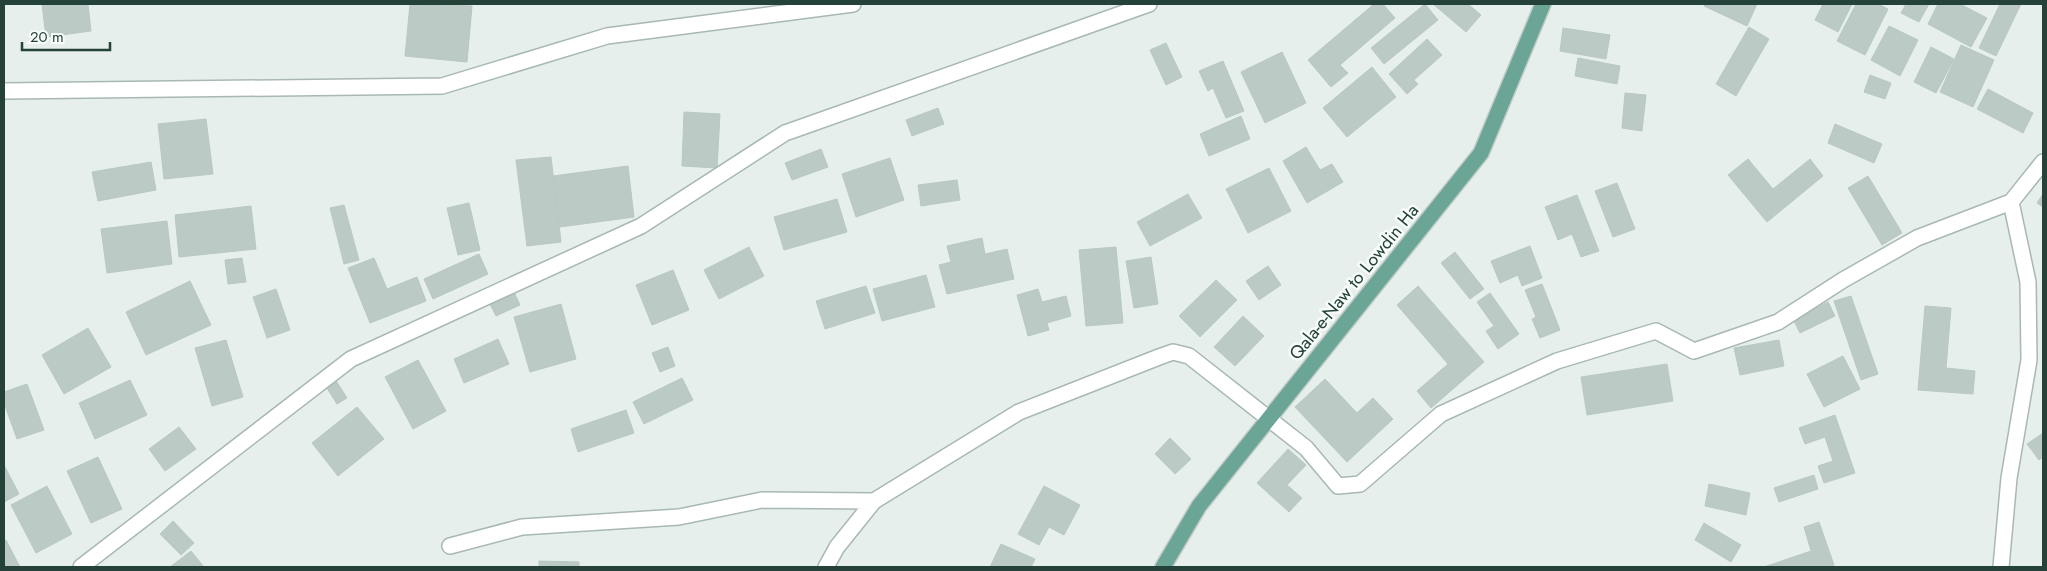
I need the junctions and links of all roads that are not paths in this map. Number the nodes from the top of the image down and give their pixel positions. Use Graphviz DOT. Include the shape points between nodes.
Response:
graph roads {
  1 [pos="853,4"];
  2 [pos="1149,4"];
  3 [pos="1543,4"];
  4 [pos="4,91"];
  5 [pos="2043,162"];
  6 [pos="2011,202"];
  7 [pos="1268,420"];
  8 [pos="874,501"];
  9 [pos="450,546"];
  10 [pos="80,567"];
  11 [pos="826,567"];
  12 [pos="1163,567"];
  13 [pos="2001,567"];
  1 -- 4 [label="street" via="607,36 442,86"];
  2 -- 10 [label="street" via="785,133 641,226 351,359"];
  3 -- 7 [label="main road, Qala-e-Naw to Lowdin Ha" via="1481,153"];
  5 -- 6 [label="street"];
  6 -- 7 [label="street" via="1917,238 1778,322 1760,329 1694,352 1656,331 1557,361 1441,414 1360,484 1338,486 1306,448"];
  6 -- 13 [label="street" via="2028,282 2029,360 2009,478"];
  7 -- 8 [label="street" via="1189,356 1173,352 1019,412"];
  7 -- 12 [label="main road, Qala-e-Naw to Lowdin Ha" via="1199,506"];
  8 -- 9 [label="street" via="762,500 679,517 522,527"];
  8 -- 11 [label="street" via="837,547"];
}
